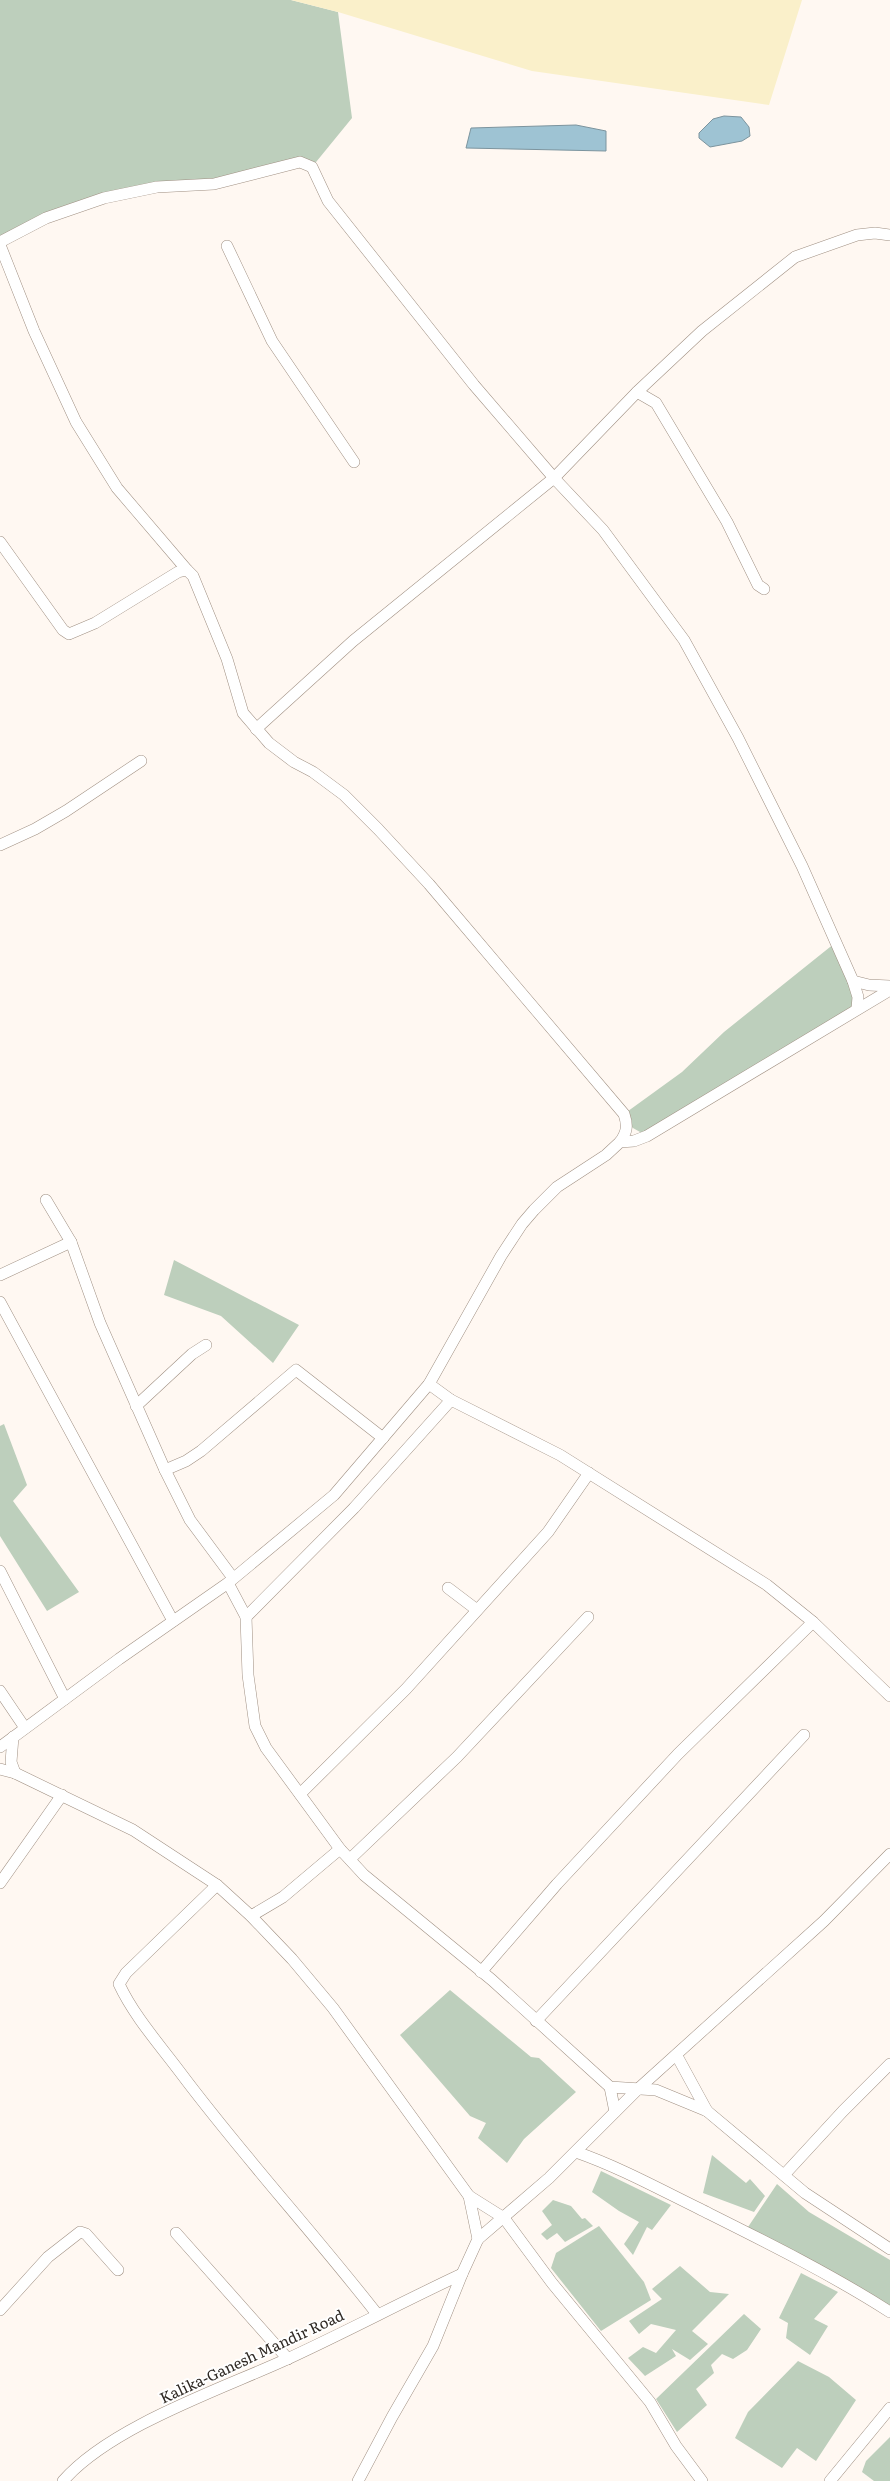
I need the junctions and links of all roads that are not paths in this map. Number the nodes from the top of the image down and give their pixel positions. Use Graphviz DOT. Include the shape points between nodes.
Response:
graph roads {
  1 [pos="890,235"];
  2 [pos="0,244"];
  3 [pos="227,246"];
  4 [pos="637,392"];
  5 [pos="354,462"];
  6 [pos="554,478"];
  7 [pos="0,542"];
  8 [pos="187,570"];
  9 [pos="764,589"];
  10 [pos="256,729"];
  11 [pos="141,760"];
  12 [pos="0,845"];
  13 [pos="853,981"];
  14 [pos="890,986"];
  15 [pos="890,990"];
  16 [pos="857,1009"];
  17 [pos="627,1122"];
  18 [pos="647,1136"];
  19 [pos="620,1142"];
  20 [pos="46,1200"];
  21 [pos="71,1242"];
  22 [pos="0,1274"];
  23 [pos="0,1302"];
  24 [pos="206,1345"];
  25 [pos="429,1384"];
  26 [pos="450,1400"];
  27 [pos="136,1406"];
  28 [pos="383,1438"];
  29 [pos="166,1470"];
  30 [pos="589,1473"];
  31 [pos="0,1571"];
  32 [pos="230,1581"];
  33 [pos="448,1588"];
  34 [pos="477,1610"];
  35 [pos="246,1616"];
  36 [pos="588,1617"];
  37 [pos="173,1621"];
  38 [pos="813,1622"];
  39 [pos="0,1691"];
  40 [pos="890,1696"];
  41 [pos="65,1699"];
  42 [pos="25,1728"];
  43 [pos="804,1735"];
  44 [pos="13,1737"];
  45 [pos="0,1747"];
  46 [pos="0,1769"];
  47 [pos="15,1773"];
  48 [pos="300,1794"];
  49 [pos="62,1795"];
  50 [pos="340,1849"];
  51 [pos="890,1854"];
  52 [pos="350,1860"];
  53 [pos="0,1883"];
  54 [pos="217,1885"];
  55 [pos="251,1916"];
  56 [pos="481,1972"];
  57 [pos="536,2021"];
  58 [pos="677,2056"];
  59 [pos="890,2064"];
  60 [pos="610,2087"];
  61 [pos="638,2089"];
  62 [pos="707,2111"];
  63 [pos="615,2112"];
  64 [pos="576,2152"];
  65 [pos="784,2175"];
  66 [pos="469,2196"];
  67 [pos="504,2218"];
  68 [pos="176,2233"];
  69 [pos="478,2239"];
  70 [pos="890,2249"];
  71 [pos="118,2270"];
  72 [pos="462,2274"];
  73 [pos="0,2310"];
  74 [pos="890,2312"];
  75 [pos="377,2314"];
  76 [pos="288,2358"];
  77 [pos="890,2408"];
  78 [pos="361,2480"];
  79 [pos="63,2481"];
  80 [pos="702,2481"];
  81 [pos="830,2481"];
  1 -- 4 [label="street" via="857,235 795,256 702,331"];
  2 -- 6 [label="street" via="46,218 104,198 157,187 214,184 300,162 312,167 328,201 474,385"];
  2 -- 8 [label="street" via="34,331 76,422 117,488"];
  3 -- 5 [label="street" via="272,341"];
  4 -- 6 [label="street"];
  4 -- 9 [label="street" via="656,403 728,522 758,585"];
  6 -- 10 [label="street" via="352,641"];
  6 -- 13 [label="street" via="603,530 684,640 798,858"];
  7 -- 8 [label="street" via="69,634 95,623 178,572"];
  8 -- 10 [label="street" via="193,576 227,659 243,713"];
  10 -- 17 [label="street" via="294,762 344,795 378,829 613,1100"];
  11 -- 12 [label="street" via="35,829"];
  13 -- 14 [label="street"];
  13 -- 16 [label="street" via="858,997"];
  15 -- 16 [label="street"];
  16 -- 18 [label="street"];
  17 -- 18 [label="street"];
  17 -- 19 [label="street"];
  18 -- 19 [label="street"];
  19 -- 25 [label="street" via="557,1187 522,1224 460,1325"];
  20 -- 21 [label="street"];
  21 -- 22 [label="street"];
  21 -- 27 [label="street" via="100,1323"];
  23 -- 37 [label="street"];
  24 -- 27 [label="street"];
  25 -- 26 [label="street"];
  25 -- 28 [label="street"];
  26 -- 30 [label="street"];
  26 -- 35 [label="street" via="354,1508"];
  27 -- 29 [label="street"];
  28 -- 29 [label="street" via="296,1370 201,1450"];
  28 -- 32 [label="street" via="334,1495"];
  29 -- 32 [label="street" via="190,1520"];
  30 -- 34 [label="street" via="548,1532"];
  30 -- 38 [label="street" via="767,1585"];
  31 -- 41 [label="street"];
  32 -- 35 [label="street"];
  32 -- 37 [label="street"];
  33 -- 34 [label="street"];
  34 -- 48 [label="street" via="406,1688"];
  35 -- 48 [label="street" via="248,1675 255,1726 266,1748"];
  36 -- 52 [label="street" via="457,1757"];
  37 -- 41 [label="street"];
  38 -- 40 [label="street"];
  38 -- 56 [label="street" via="678,1754 557,1884"];
  39 -- 42 [label="street"];
  41 -- 42 [label="street"];
  42 -- 44 [label="street"];
  43 -- 57 [label="street"];
  44 -- 45 [label="street"];
  44 -- 47 [label="street" via="11,1762"];
  46 -- 47 [label="street"];
  47 -- 49 [label="street"];
  48 -- 50 [label="street"];
  49 -- 53 [label="street"];
  49 -- 54 [label="street" via="132,1830"];
  50 -- 52 [label="street"];
  50 -- 55 [label="street" via="283,1897"];
  51 -- 58 [label="street" via="824,1921"];
  52 -- 56 [label="street"];
  54 -- 55 [label="street"];
  54 -- 75 [label="street" via="126,1973 119,1984 220,2126"];
  55 -- 66 [label="street" via="333,2008"];
  56 -- 57 [label="street"];
  57 -- 60 [label="street"];
  58 -- 61 [label="street"];
  58 -- 62 [label="street"];
  59 -- 65 [label="street"];
  60 -- 61 [label="street"];
  60 -- 63 [label="street"];
  61 -- 62 [label="street" via="656,2090"];
  61 -- 63 [label="street"];
  62 -- 65 [label="street"];
  63 -- 64 [label="street"];
  64 -- 67 [label="street"];
  64 -- 74 [label="street" via="607,2163 842,2281"];
  65 -- 70 [label="street"];
  66 -- 67 [label="street"];
  66 -- 69 [label="street"];
  67 -- 69 [label="street"];
  67 -- 80 [label="street" via="552,2283 650,2402"];
  68 -- 76 [label="street"];
  69 -- 72 [label="street"];
  71 -- 73 [label="street" via="86,2234 80,2232 48,2257"];
  72 -- 75 [label="street, Kalika-Ganesh Mandir Road"];
  72 -- 78 [label="street" via="433,2346"];
  75 -- 76 [label="street, Kalika-Ganesh Mandir Road"];
  76 -- 79 [label="street, Kalika-Ganesh Mandir Road" via="141,2425 98,2451"];
  77 -- 81 [label="street"];
}
